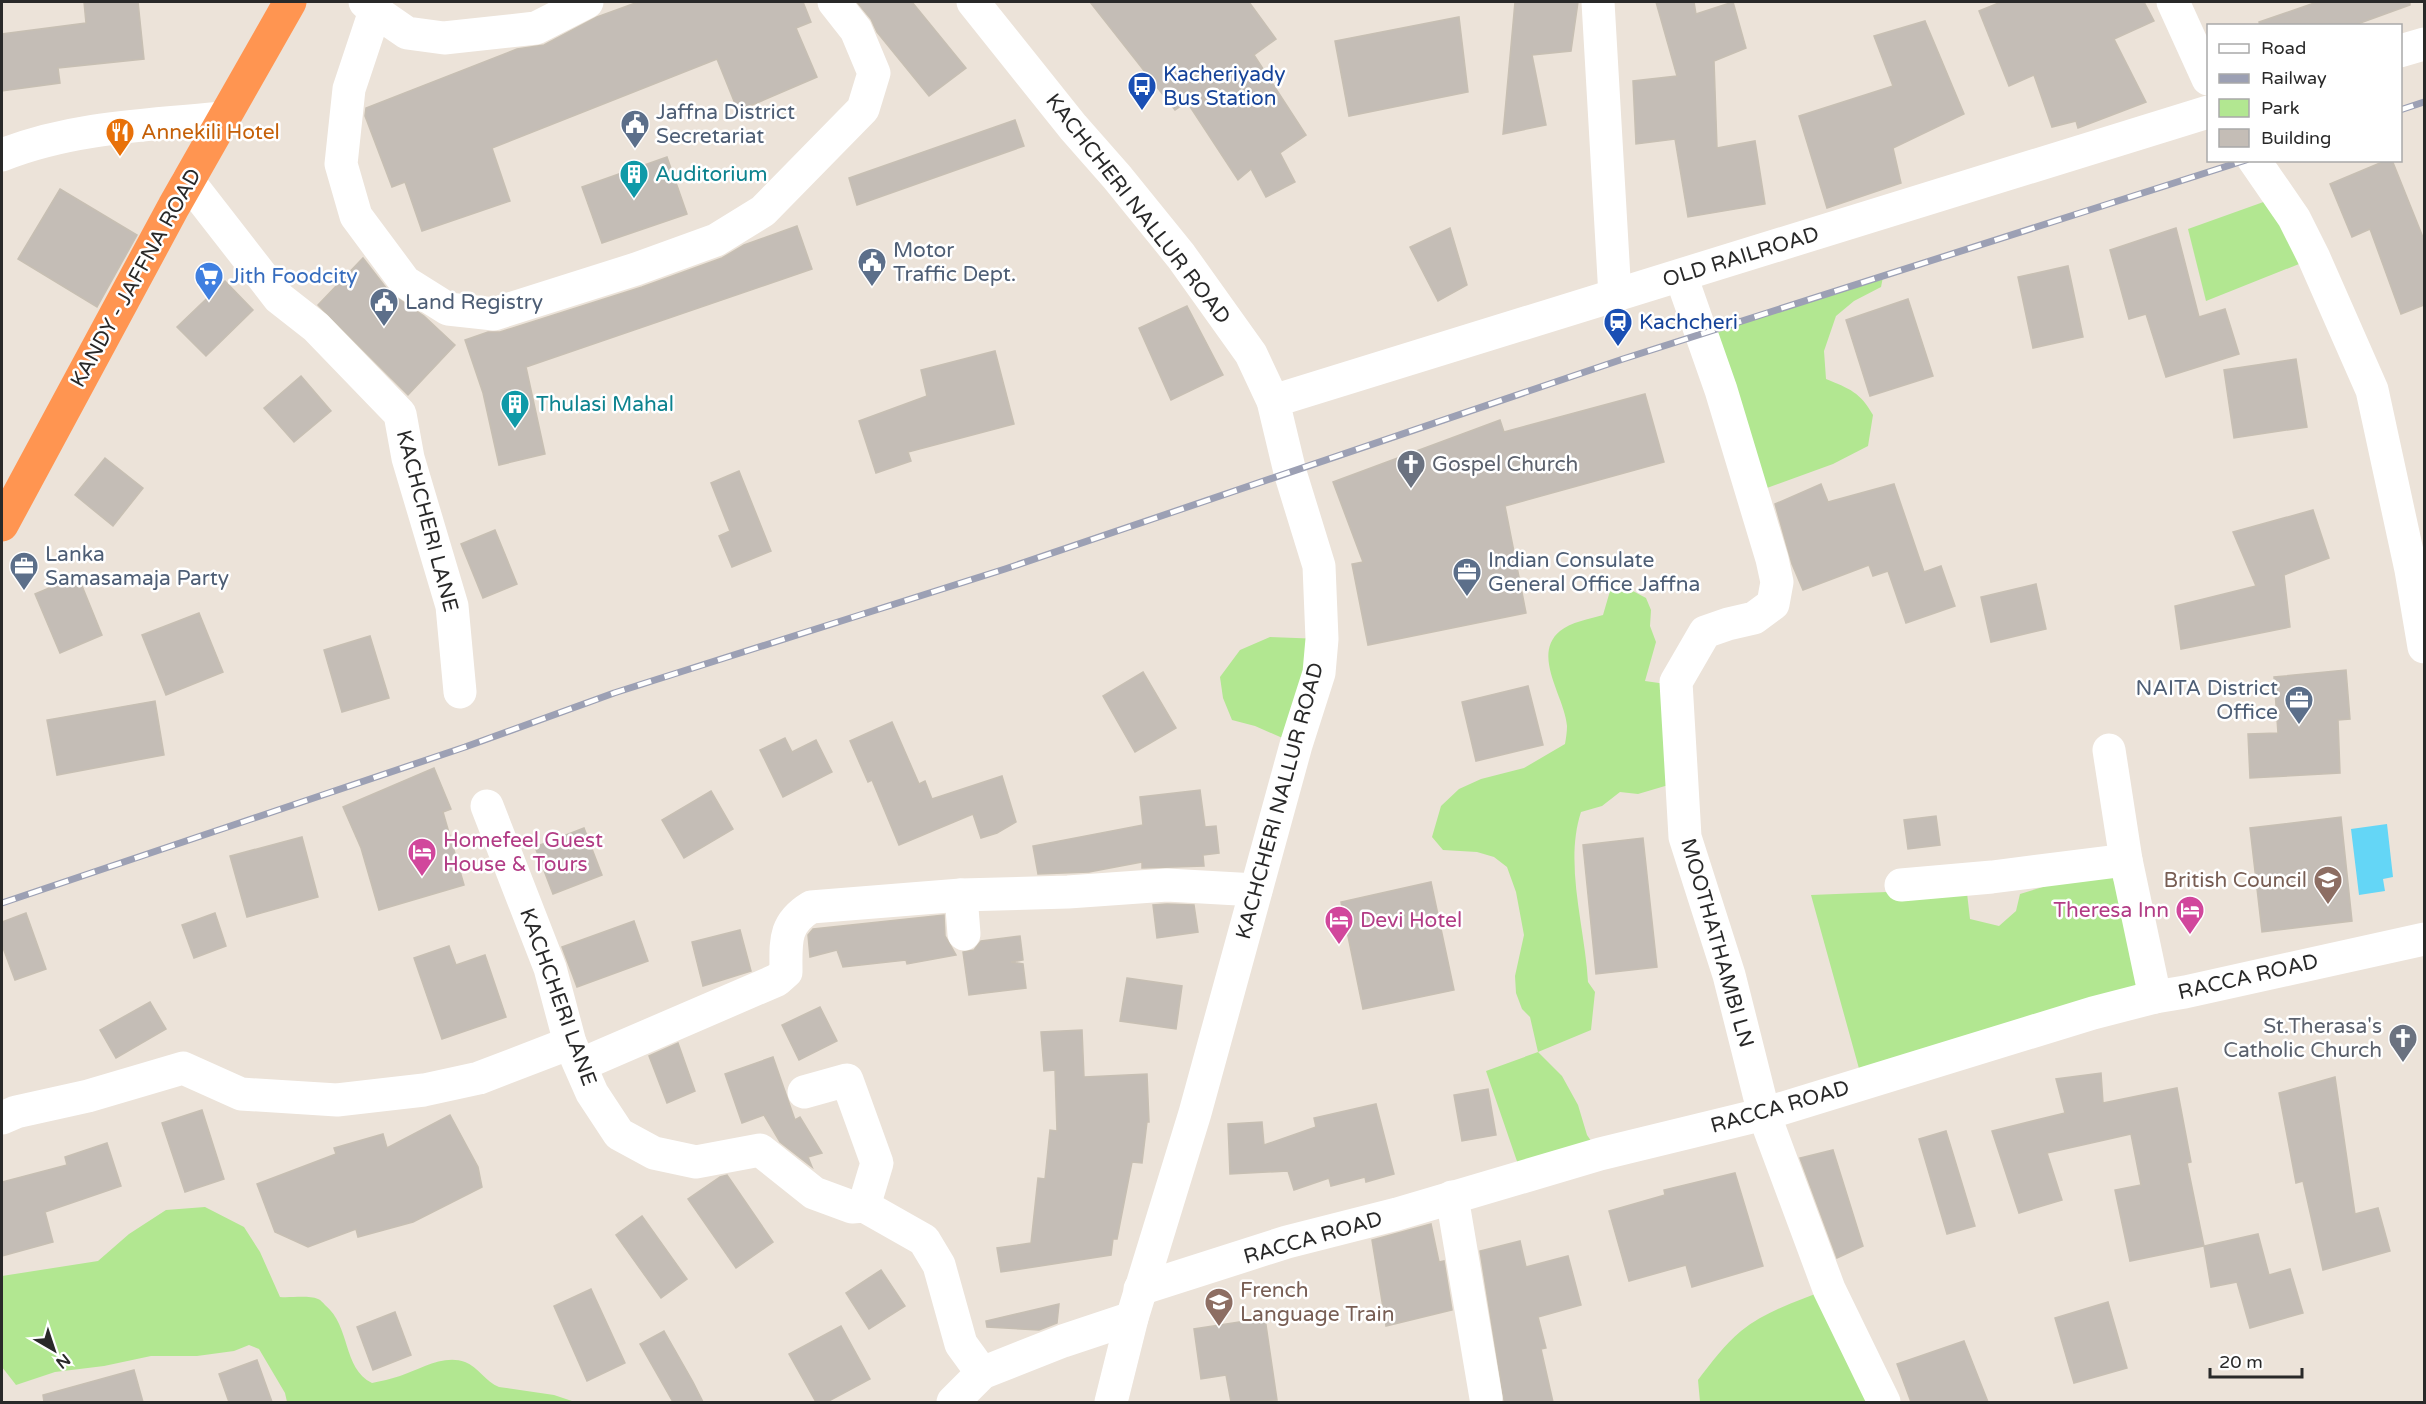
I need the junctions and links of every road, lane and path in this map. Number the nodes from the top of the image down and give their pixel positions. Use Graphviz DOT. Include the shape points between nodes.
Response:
graph roads {
  1 [pos="290,2"];
  2 [pos="587,2"];
  3 [pos="834,2"];
  4 [pos="973,2"];
  5 [pos="1598,2"];
  6 [pos="2173,2"];
  7 [pos="370,6"];
  8 [pos="2424,44"];
  9 [pos="2402,50"];
  10 [pos="2207,77"];
  11 [pos="2207,112"];
  12 [pos="224,118"];
  13 [pos="2,155"];
  14 [pos="2255,162"];
  15 [pos="188,181"];
  16 [pos="1681,276"];
  17 [pos="1615,296"];
  18 [pos="1272,401"];
  19 [pos="2,525"];
  20 [pos="2416,556"];
  21 [pos="2424,646"];
  22 [pos="460,692"];
  23 [pos="2109,750"];
  24 [pos="487,806"];
  25 [pos="2126,860"];
  26 [pos="1901,885"];
  27 [pos="1256,890"];
  28 [pos="961,895"];
  29 [pos="964,934"];
  30 [pos="2424,939"];
  31 [pos="2155,997"];
  32 [pos="575,1054"];
  33 [pos="804,1092"];
  34 [pos="1764,1113"];
  35 [pos="2,1118"];
  36 [pos="1452,1197"];
  37 [pos="864,1206"];
  38 [pos="1136,1304"];
  39 [pos="982,1372"];
  40 [pos="1486,1398"];
  41 [pos="953,1402"];
  42 [pos="1111,1402"];
  43 [pos="1884,1402"];
  1 -- 12 [label="highway, KANDY - JAFFNA ROAD"];
  2 -- 7 [label="street" via="536,28 444,38 407,33"];
  3 -- 7 [label="street" via="856,30 874,73 863,110 763,211 716,240 494,314 448,309 405,282 356,216 341,164 349,89"];
  4 -- 18 [label="street, KACHCHERI NALLUR ROAD" via="1181,256 1251,354"];
  5 -- 17 [label="street"];
  6 -- 10 [label="street"];
  8 -- 9 [label="street"];
  11 -- 16 [label="street, OLD RAILROAD"];
  12 -- 13 [label="street" via="85,132 30,144"];
  12 -- 15 [label="highway, KANDY - JAFFNA ROAD"];
  14 -- 20 [label="street" via="2294,218 2372,390"];
  15 -- 19 [label="highway, KANDY - JAFFNA ROAD"];
  15 -- 22 [label="street, KACHCHERI LANE" via="279,298 316,327 400,414 408,458 452,606"];
  16 -- 17 [label="street, OLD RAILROAD"];
  16 -- 34 [label="street, MOOTHATHAMBI LN" via="1725,402 1777,582 1773,604 1754,618 1705,632 1676,682 1685,837 1729,975"];
  17 -- 18 [label="street, OLD RAILROAD"];
  18 -- 27 [label="street, KACHCHERI NALLUR ROAD" via="1319,566 1322,639 1319,673"];
  20 -- 21 [label="street"];
  23 -- 25 [label="street"];
  24 -- 32 [label="street, KACHCHERI LANE" via="550,968"];
  25 -- 26 [label="street"];
  25 -- 31 [label="street"];
  27 -- 28 [label="street" via="1167,885"];
  27 -- 38 [label="street, KACHCHERI NALLUR ROAD" via="1195,1113"];
  28 -- 29 [label="street"];
  28 -- 32 [label="street" via="811,907 796,916 786,939 786,972 777,980"];
  30 -- 31 [label="street, RACCA ROAD"];
  31 -- 34 [label="street, RACCA ROAD"];
  32 -- 35 [label="street" via="423,1090 337,1100 241,1094 183,1068"];
  32 -- 37 [label="street, KACHCHERI LANE" via="592,1093 619,1134 654,1153 696,1161 760,1150 814,1193 852,1207"];
  33 -- 37 [label="street" via="847,1080 877,1163"];
  34 -- 36 [label="street, RACCA ROAD" via="1600,1154"];
  34 -- 43 [label="street, MOOTHATHAMBI LN" via="1829,1289"];
  36 -- 38 [label="street, RACCA ROAD" via="1287,1242"];
  36 -- 40 [label="street"];
  37 -- 39 [label="street, KACHCHERI LANE" via="924,1240 939,1265 961,1344"];
  38 -- 39 [label="street, RACCA ROAD" via="1063,1341"];
  38 -- 42 [label="street, KACHCHERI NALLUR ROAD"];
  39 -- 41 [label="street"];
}
